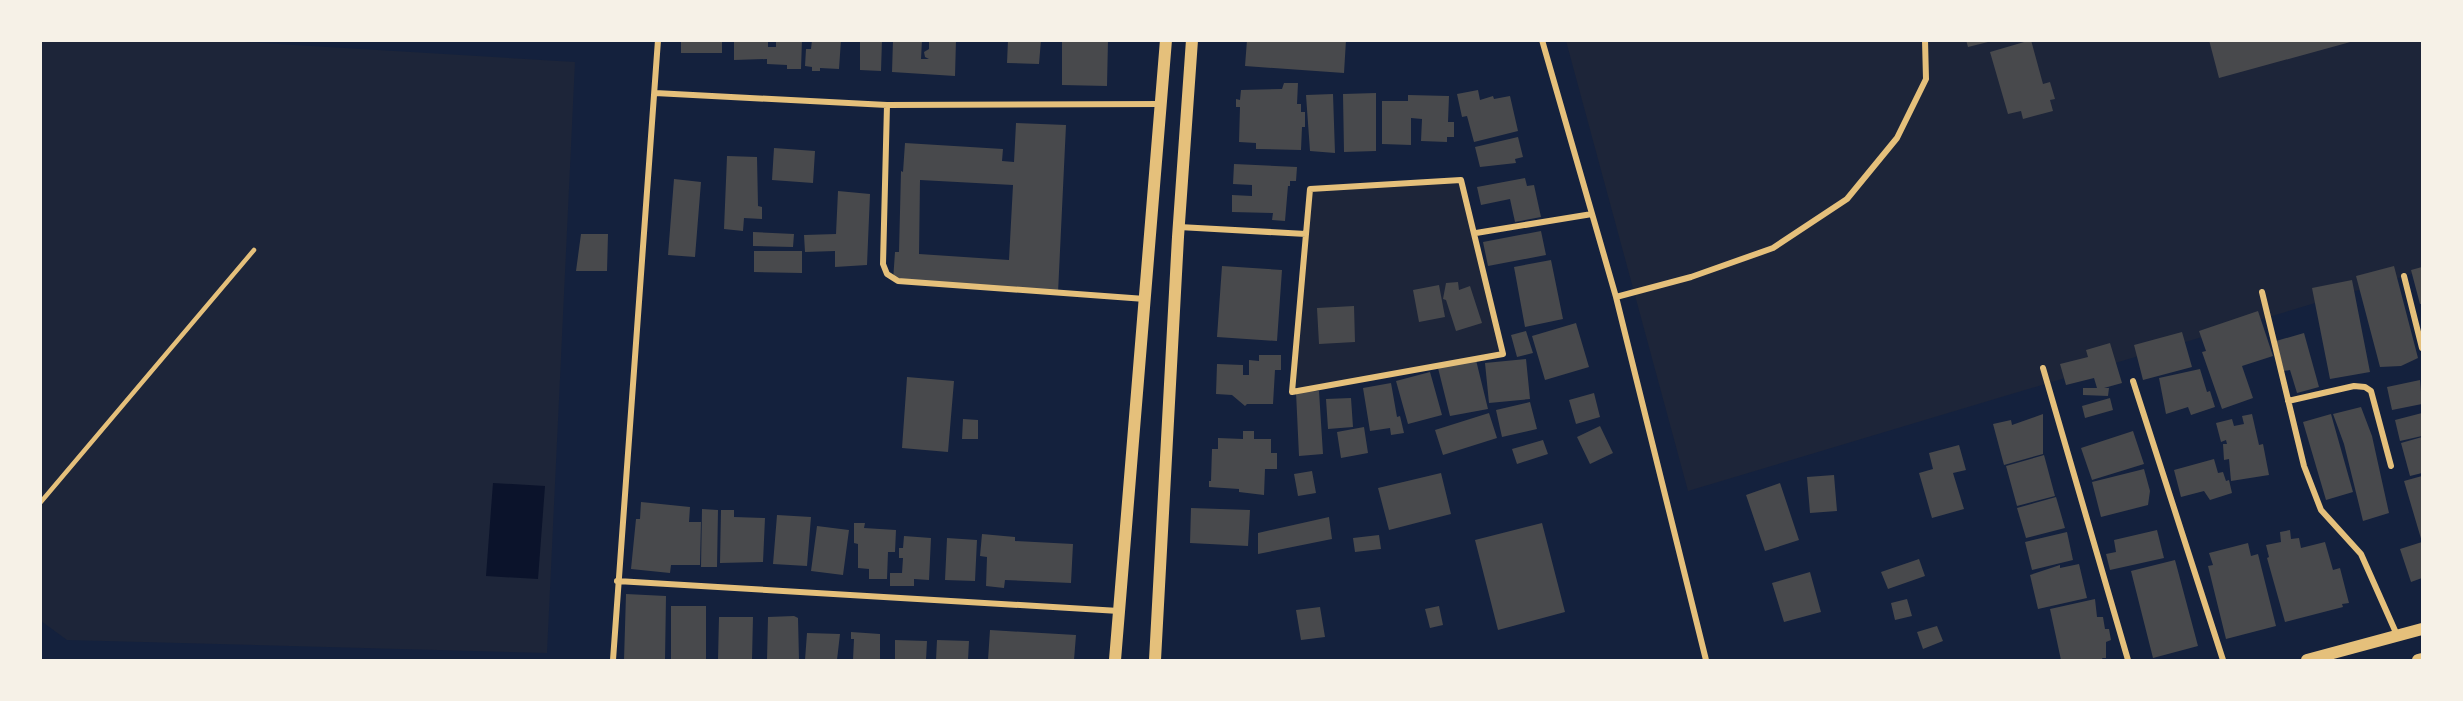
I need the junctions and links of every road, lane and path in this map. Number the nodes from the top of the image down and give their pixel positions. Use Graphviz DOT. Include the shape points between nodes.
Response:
graph roads {
  1 [pos="658,40"];
  2 [pos="1166,40"];
  3 [pos="1192,40"];
  4 [pos="1542,40"];
  5 [pos="1925,40"];
  6 [pos="655,93"];
  7 [pos="1161,104"];
  8 [pos="887,105"];
  9 [pos="1592,214"];
  10 [pos="1179,227"];
  11 [pos="1476,233"];
  12 [pos="1306,234"];
  13 [pos="254,250"];
  14 [pos="2404,276"];
  15 [pos="2262,292"];
  16 [pos="1616,297"];
  17 [pos="1146,298"];
  18 [pos="2422,348"];
  19 [pos="2043,368"];
  20 [pos="2133,381"];
  21 [pos="2288,401"];
  22 [pos="2391,466"];
  23 [pos="40,503"];
  24 [pos="617,581"];
  25 [pos="1119,611"];
  26 [pos="2422,628"];
  27 [pos="2397,636"];
  28 [pos="2422,659"];
  29 [pos="613,660"];
  30 [pos="1116,660"];
  31 [pos="1155,660"];
  32 [pos="1706,660"];
  33 [pos="2128,660"];
  34 [pos="2223,660"];
  35 [pos="2307,660"];
  36 [pos="2418,660"];
  1 -- 6 [label="street"];
  2 -- 7 [label="main road"];
  3 -- 10 [label="main road"];
  4 -- 9 [label="street"];
  5 -- 16 [label="street" via="1926,79 1902,129 1848,199 1773,248 1691,277"];
  6 -- 8 [label="street"];
  6 -- 24 [label="street"];
  7 -- 8 [label="street"];
  7 -- 17 [label="main road"];
  8 -- 17 [label="street" via="883,264 887,274 898,280"];
  9 -- 11 [label="street"];
  9 -- 16 [label="street"];
  10 -- 12 [label="street"];
  10 -- 31 [label="main road"];
  11 -- 12 [label="street" via="1461,180 1310,189"];
  11 -- 12 [label="street" via="1503,354 1292,392"];
  13 -- 23 [label="lane"];
  14 -- 18 [label="street"];
  15 -- 21 [label="street"];
  16 -- 32 [label="street"];
  17 -- 25 [label="main road"];
  19 -- 33 [label="street"];
  20 -- 34 [label="street"];
  21 -- 22 [label="street" via="2365,387 2371,391"];
  21 -- 27 [label="street" via="2304,466 2321,510 2361,554"];
  24 -- 25 [label="street"];
  24 -- 29 [label="street"];
  25 -- 30 [label="main road"];
  26 -- 27 [label="main road"];
  27 -- 35 [label="main road"];
  28 -- 36 [label="main road"];
}
